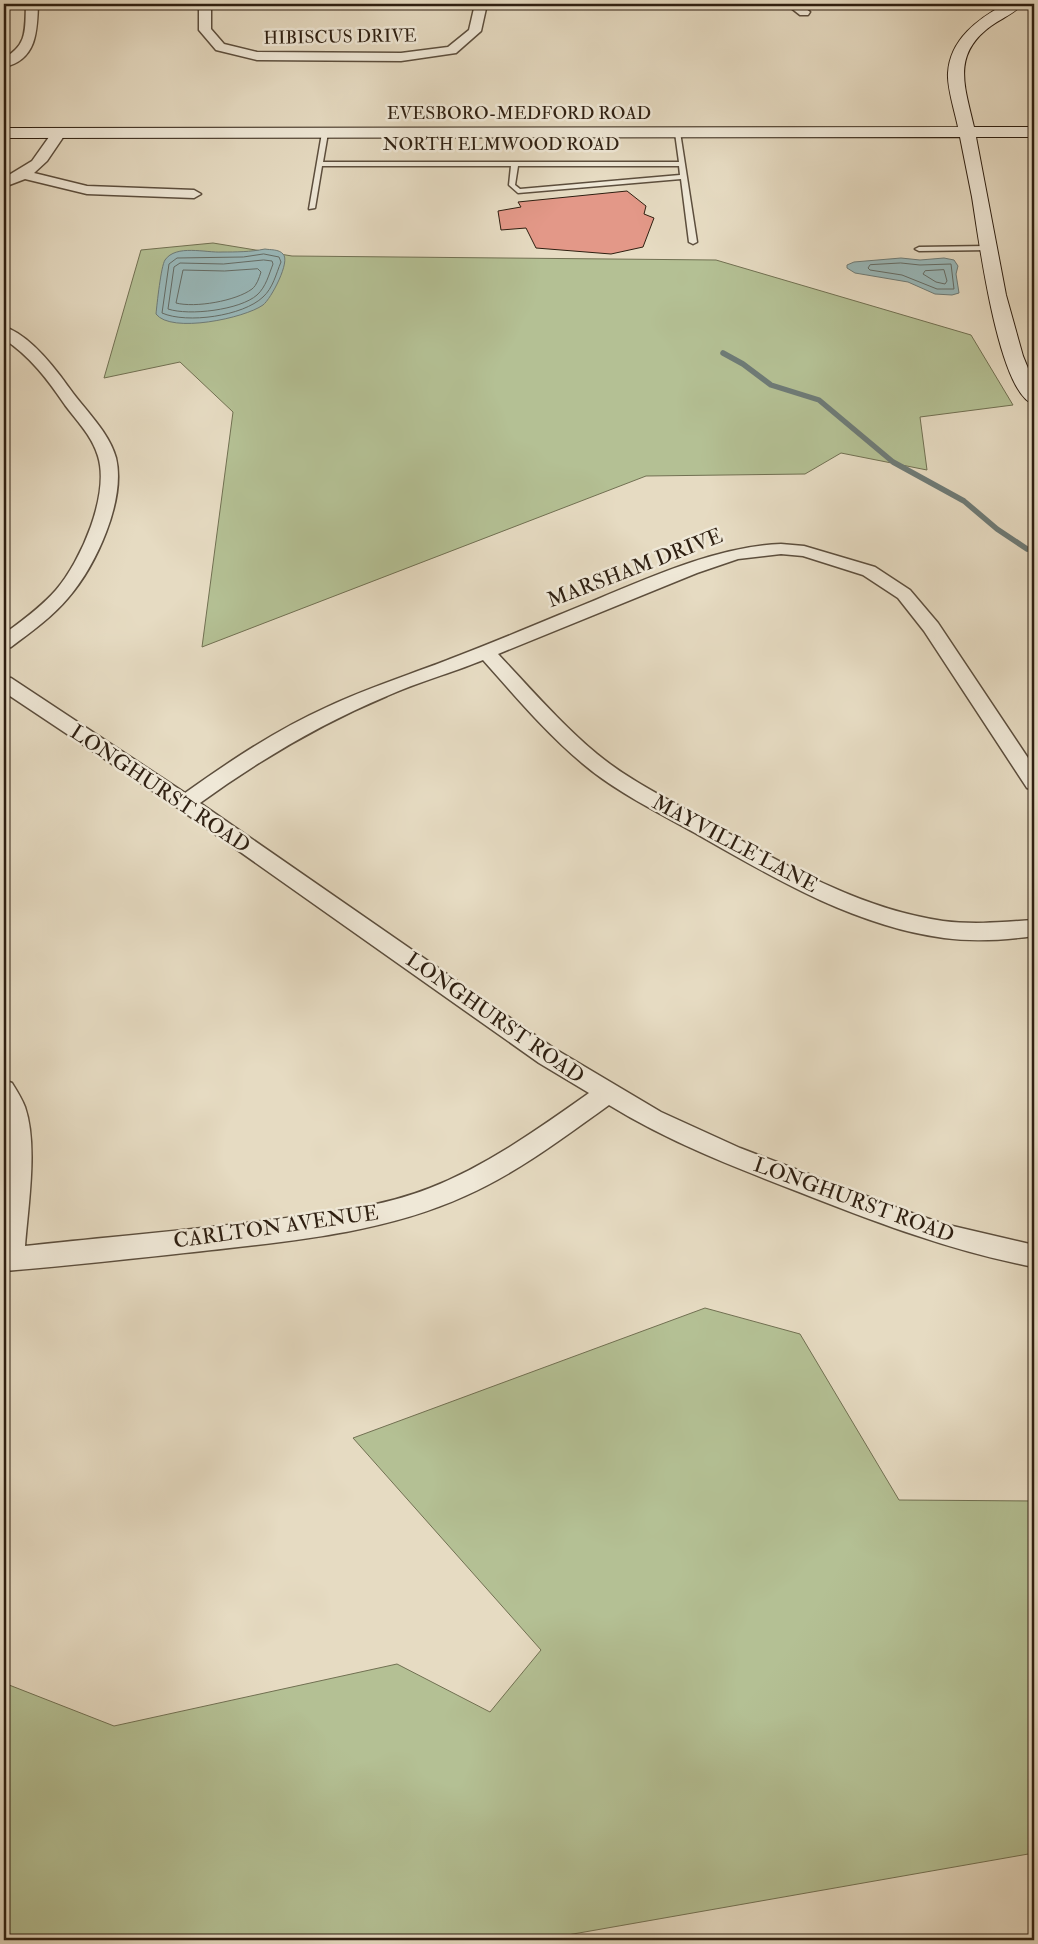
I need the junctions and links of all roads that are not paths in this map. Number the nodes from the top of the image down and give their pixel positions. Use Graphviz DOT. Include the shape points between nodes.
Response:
graph roads {
  1 [pos="32,4"];
  2 [pos="205,4"];
  3 [pos="481,4"];
  4 [pos="792,4"];
  5 [pos="1015,4"];
  6 [pos="804,12"];
  7 [pos="4,63"];
  8 [pos="966,132"];
  9 [pos="1034,132"];
  10 [pos="4,133"];
  11 [pos="59,133"];
  12 [pos="325,133"];
  13 [pos="678,133"];
  14 [pos="319,164"];
  15 [pos="515,164"];
  16 [pos="682,164"];
  17 [pos="24,174"];
  18 [pos="684,177"];
  19 [pos="4,183"];
  20 [pos="194,194"];
  21 [pos="311,208"];
  22 [pos="693,242"];
  23 [pos="987,248"];
  24 [pos="919,249"];
  25 [pos="4,332"];
  26 [pos="1032,393"];
  27 [pos="4,644"];
  28 [pos="486,652"];
  29 [pos="4,683"];
  30 [pos="1034,783"];
  31 [pos="185,803"];
  32 [pos="1034,928"];
  33 [pos="4,1090"];
  34 [pos="607,1094"];
  35 [pos="1034,1256"];
  36 [pos="7,1260"];
  1 -- 7 [label="street" via="28,44 24,51"];
  2 -- 3 [label="street, HIBISCUS DRIVE" via="205,30 220,47 257,56 328,58 401,57 452,50 475,31"];
  4 -- 6 [label="street"];
  5 -- 8 [label="street" via="985,22 964,43 959,55 955,75"];
  8 -- 9 [label="street, EVESBORO-MEDFORD ROAD"];
  8 -- 13 [label="street, EVESBORO-MEDFORD ROAD"];
  8 -- 23 [label="street" via="980,195"];
  10 -- 11 [label="street, EVESBORO-MEDFORD ROAD"];
  11 -- 12 [label="street, EVESBORO-MEDFORD ROAD"];
  11 -- 17 [label="street" via="47,156"];
  12 -- 13 [label="street, EVESBORO-MEDFORD ROAD"];
  12 -- 14 [label="lane"];
  13 -- 16 [label="lane"];
  14 -- 15 [label="lane, NORTH ELMWOOD ROAD"];
  14 -- 21 [label="lane"];
  15 -- 16 [label="lane, NORTH ELMWOOD ROAD"];
  15 -- 18 [label="lane" via="512,185 518,191"];
  16 -- 18 [label="lane"];
  17 -- 19 [label="street"];
  17 -- 20 [label="street" via="87,190"];
  18 -- 22 [label="lane"];
  23 -- 24 [label="lane"];
  23 -- 26 [label="street" via="1013,356"];
  25 -- 27 [label="street" via="30,351 101,443 107,456 110,486 101,519 70,584 44,613"];
  28 -- 30 [label="street, MARSHAM DRIVE" via="644,587 735,554 781,548 827,556 881,579 904,594 919,610"];
  28 -- 31 [label="street, MARSHAM DRIVE" via="332,712 241,763"];
  28 -- 32 [label="street, MAYVILLE LANE" via="564,735 612,776 812,887 875,913 938,930 1000,932"];
  29 -- 31 [label="street, LONGHURST ROAD"];
  31 -- 34 [label="street, LONGHURST ROAD" via="547,1056"];
  33 -- 36 [label="street" via="13,1107 19,1154"];
  34 -- 35 [label="street, LONGHURST ROAD" via="652,1119 731,1155 900,1220 944,1235"];
  34 -- 36 [label="street, CARLTON AVENUE" via="498,1167 432,1198 394,1210 311,1226"];
}
